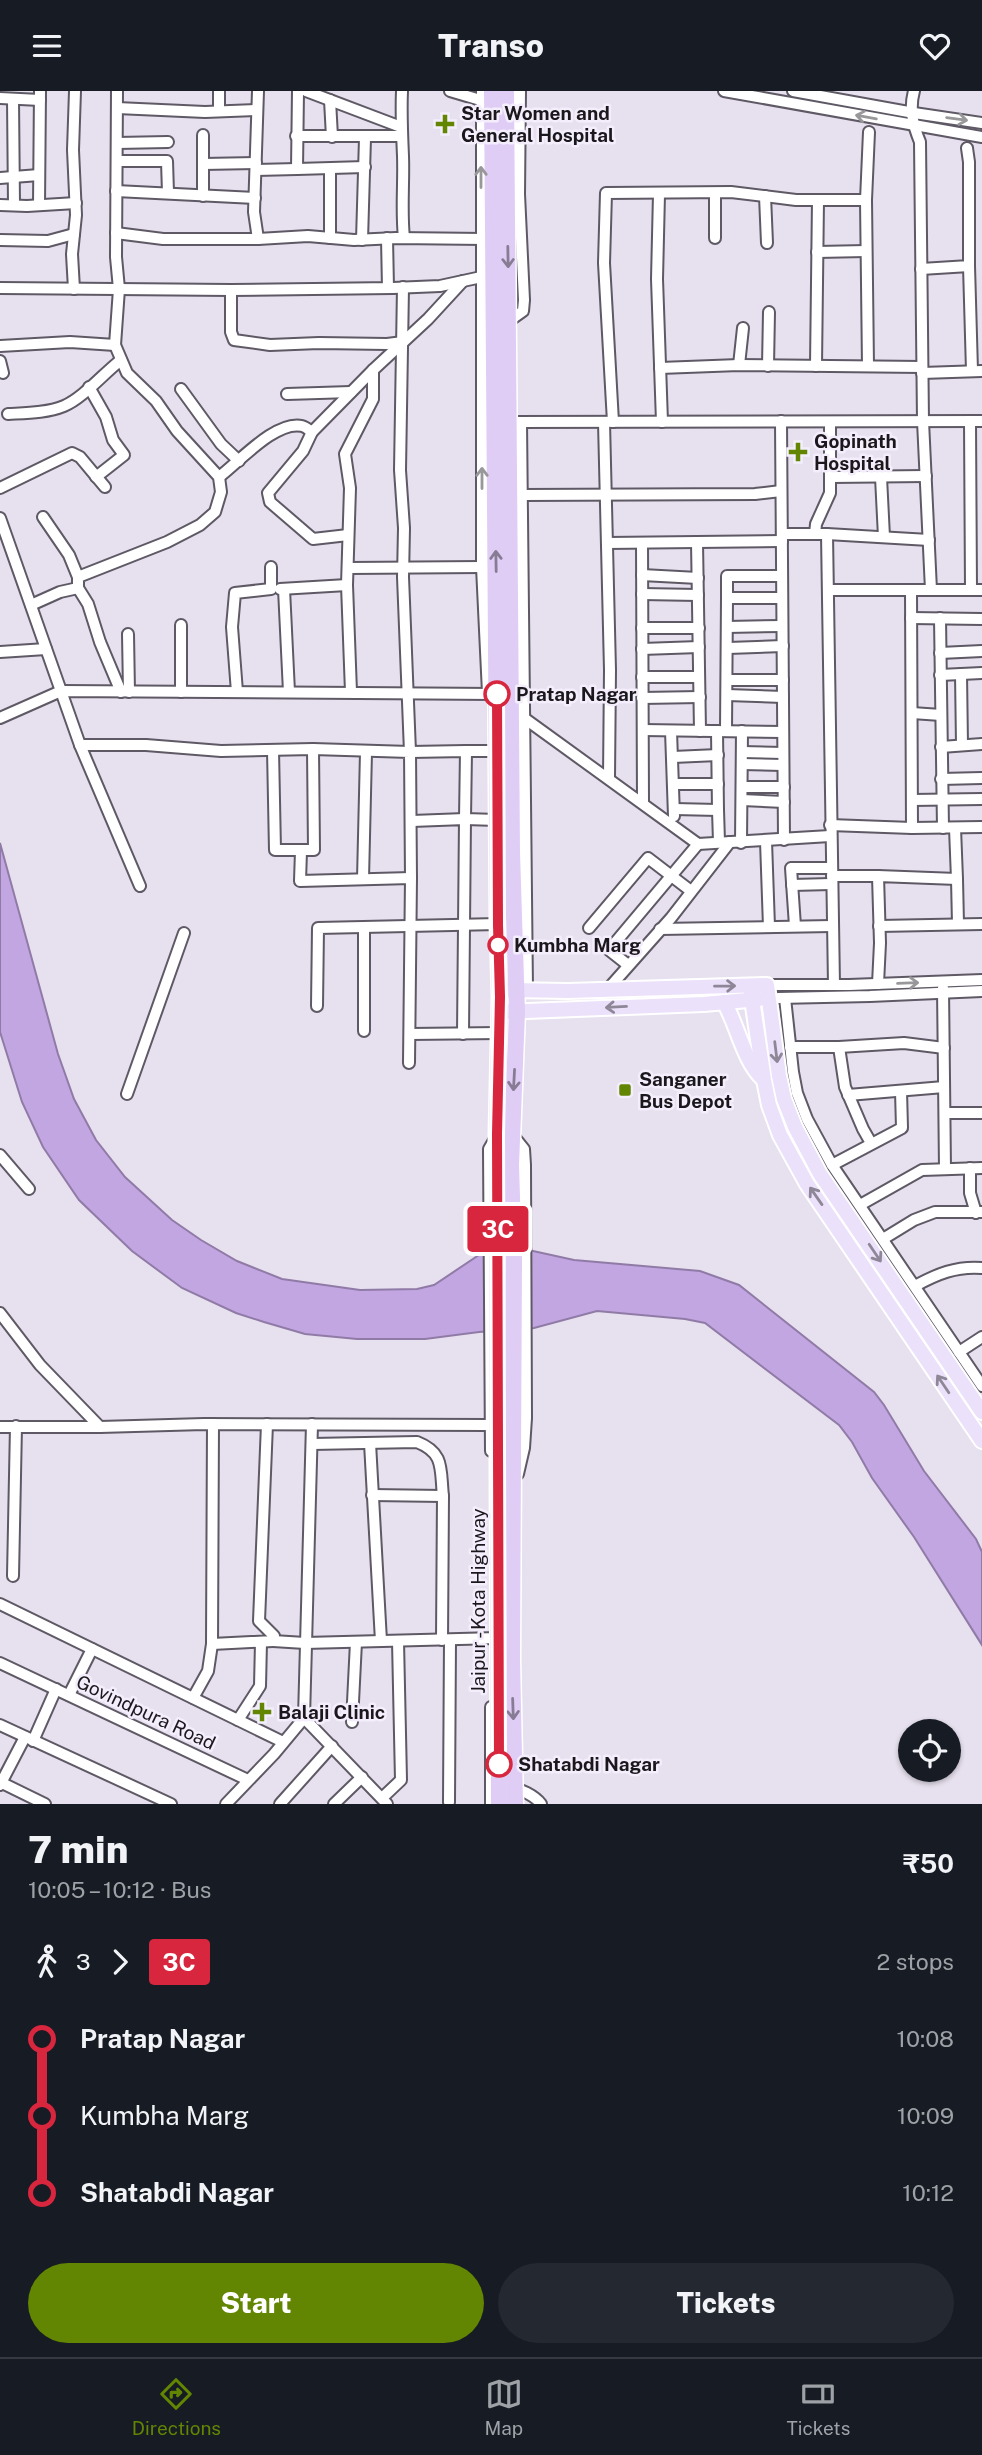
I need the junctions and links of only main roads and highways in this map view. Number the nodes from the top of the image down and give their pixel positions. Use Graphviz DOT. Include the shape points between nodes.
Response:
graph roads {
  1 [pos="506,91"];
  2 [pos="487,97"];
  3 [pos="512,717"];
  4 [pos="514,990"];
  5 [pos="751,993"];
  6 [pos="724,1002"];
  7 [pos="500,1012"];
  8 [pos="517,1012"];
  9 [pos="764,1080"];
  10 [pos="504,1134"];
  11 [pos="507,1397"];
  12 [pos="982,1412"];
  13 [pos="982,1441"];
  14 [pos="504,1794"];
  1 -- 3 [label="highway, one-way" via="515,422"];
  3 -- 2 [label="highway, one-way" via="493,694"];
  3 -- 4 [label="highway"];
  3 -- 4 [label="highway" via="494,751 494,924 499,968"];
  4 -- 5 [label="main road, one-way"];
  4 -- 7 [label="highway"];
  4 -- 8 [label="highway"];
  5 -- 6 [label="main road"];
  5 -- 9 [label="main road"];
  5 -- 12 [label="main road, one-way" via="767,991 784,1098 794,1127 820,1174"];
  6 -- 8 [label="main road, one-way"];
  6 -- 9 [label="main road"];
  7 -- 8 [label="main road"];
  7 -- 10 [label="highway"];
  8 -- 10 [label="highway, one-way"];
  13 -- 9 [label="main road, one-way" via="807,1184 780,1135"];
  10 -- 11 [label="highway"];
  11 -- 14 [label="highway, one-way" via="513,1494 512,1659"];
  11 -- 14 [label="highway, Jaipur - Kota Highway" via="495,1467 495,1638"];
}
